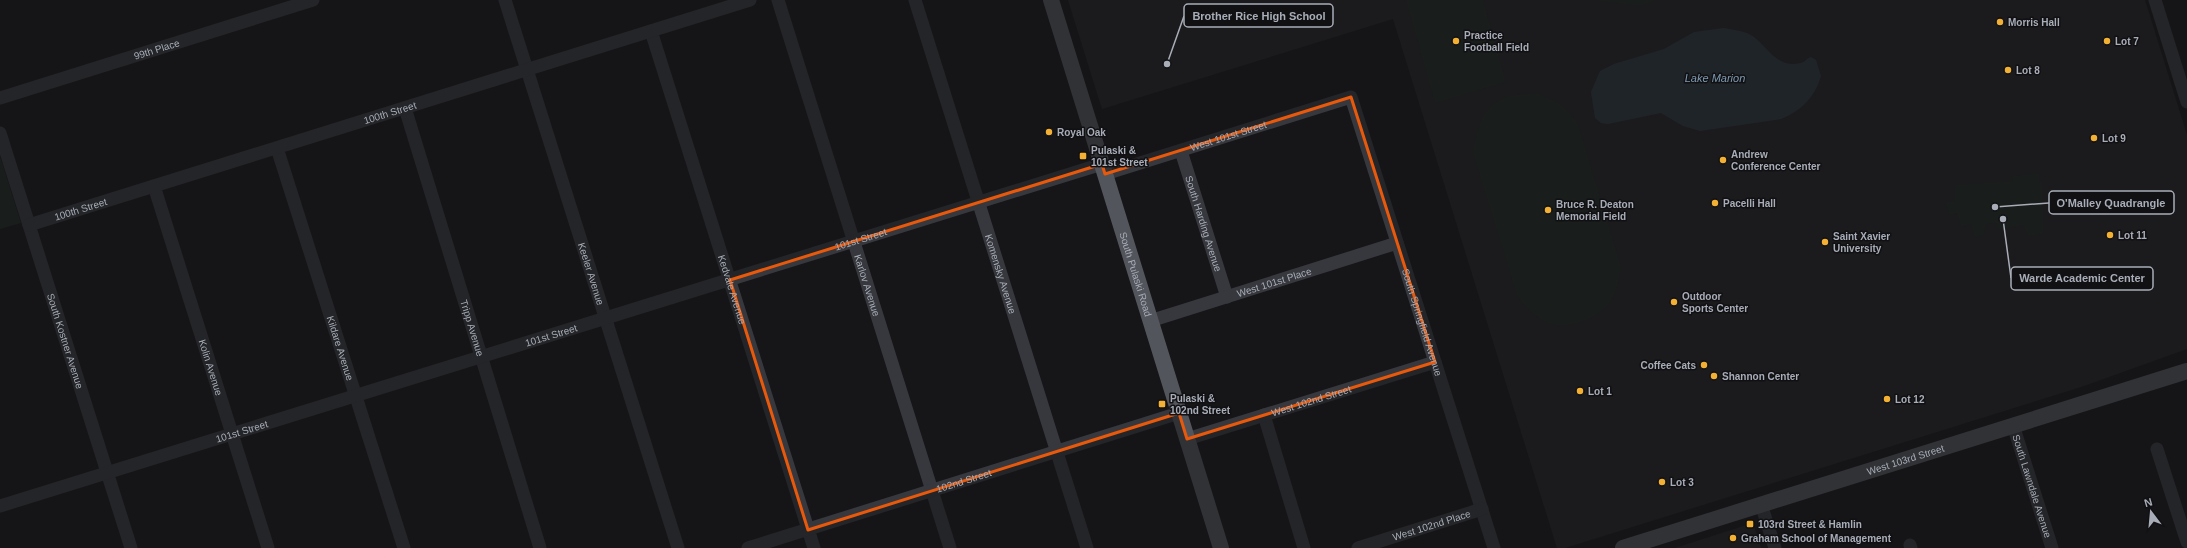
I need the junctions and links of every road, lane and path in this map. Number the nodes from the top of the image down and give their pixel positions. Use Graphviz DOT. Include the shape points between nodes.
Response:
graph roads {
  1 [pos="313,0"];
  2 [pos="506,0"];
  3 [pos="750,0"];
  4 [pos="778,0"];
  5 [pos="914,0"];
  6 [pos="1051,0"];
  7 [pos="2155,0"];
  8 [pos="651,31"];
  9 [pos="527,69"];
  10 [pos="1351,97"];
  11 [pos="0,98"];
  12 [pos="2187,102"];
  13 [pos="404,108"];
  14 [pos="0,133"];
  15 [pos="277,148"];
  16 [pos="1181,151"];
  17 [pos="1103,169"];
  18 [pos="154,186"];
  19 [pos="978,202"];
  20 [pos="29,225"];
  21 [pos="854,241"];
  22 [pos="1397,243"];
  23 [pos="730,280"];
  24 [pos="1227,297"];
  25 [pos="606,318"];
  26 [pos="1150,321"];
  27 [pos="480,357"];
  28 [pos="1435,362"];
  29 [pos="2187,371"];
  30 [pos="356,396"];
  31 [pos="1179,413"];
  32 [pos="1264,415"];
  33 [pos="2013,425"];
  34 [pos="232,434"];
  35 [pos="1187,439"];
  36 [pos="2157,449"];
  37 [pos="1057,452"];
  38 [pos="108,473"];
  39 [pos="932,492"];
  40 [pos="1761,504"];
  41 [pos="0,506"];
  42 [pos="1482,509"];
  43 [pos="808,530"];
  44 [pos="2187,542"];
  45 [pos="1628,547"];
  46 [pos="131,548"];
  47 [pos="268,548"];
  48 [pos="404,548"];
  49 [pos="540,548"];
  50 [pos="678,548"];
  51 [pos="748,548"];
  52 [pos="814,548"];
  53 [pos="950,548"];
  54 [pos="1087,548"];
  55 [pos="1221,548"];
  56 [pos="1304,548"];
  57 [pos="1358,548"];
  58 [pos="1494,548"];
  59 [pos="1775,548"];
  60 [pos="2052,548"];
  1 -- 11 [label="street, 99th Place"];
  2 -- 9 [label="street, Keeler Avenue"];
  3 -- 8 [label="street, 100th Street"];
  4 -- 21 [label="street, Karlov Avenue"];
  5 -- 19 [label="street, Komensky Avenue"];
  6 -- 17 [label="main road, South Pulaski Road"];
  7 -- 12 [label="street"];
  8 -- 9 [label="street, 100th Street"];
  8 -- 23 [label="street, Kedvale Avenue"];
  9 -- 13 [label="street, 100th Street"];
  9 -- 25 [label="street, Keeler Avenue"];
  10 -- 16 [label="street, West 101st Street"];
  10 -- 22 [label="street, South Springfield Avenue"];
  13 -- 15 [label="street, 100th Street"];
  13 -- 27 [label="street, Tripp Avenue"];
  14 -- 20 [label="street, South Kostner Avenue"];
  15 -- 18 [label="street, 100th Street"];
  15 -- 30 [label="street, Kildare Avenue"];
  16 -- 17 [label="street, West 101st Street"];
  16 -- 24 [label="street, South Harding Avenue"];
  17 -- 19 [label="street, 101st Street"];
  17 -- 26 [label="main road, South Pulaski Road"];
  18 -- 20 [label="street, 100th Street"];
  18 -- 34 [label="street, Kolin Avenue"];
  19 -- 21 [label="street, 101st Street"];
  19 -- 37 [label="street, Komensky Avenue"];
  20 -- 38 [label="street, South Kostner Avenue"];
  21 -- 23 [label="street, 101st Street"];
  21 -- 39 [label="street, Karlov Avenue"];
  22 -- 24 [label="street, West 101st Place"];
  22 -- 28 [label="street, South Springfield Avenue"];
  23 -- 25 [label="street, 101st Street"];
  23 -- 43 [label="street, Kedvale Avenue"];
  24 -- 26 [label="street, West 101st Place"];
  25 -- 27 [label="street, 101st Street"];
  25 -- 50 [label="street, Keeler Avenue"];
  26 -- 31 [label="main road, South Pulaski Road"];
  27 -- 30 [label="street, 101st Street"];
  27 -- 49 [label="street, Tripp Avenue"];
  28 -- 32 [label="street, West 102nd Street"];
  28 -- 42 [label="street, South Springfield Avenue"];
  29 -- 33 [label="main road, West 103rd Street"];
  30 -- 34 [label="street, 101st Street"];
  30 -- 48 [label="street, Kildare Avenue"];
  31 -- 35 [label="main road, South Pulaski Road"];
  31 -- 37 [label="street, 102nd Street"];
  32 -- 35 [label="street, West 102nd Street"];
  32 -- 56 [label="street"];
  33 -- 40 [label="main road, West 103rd Street"];
  33 -- 60 [label="street, South Lawndale Avenue"];
  34 -- 38 [label="street, 101st Street"];
  34 -- 47 [label="street, Kolin Avenue"];
  35 -- 55 [label="main road, South Pulaski Road"];
  36 -- 44 [label="street"];
  37 -- 39 [label="street, 102nd Street"];
  37 -- 54 [label="street, Komensky Avenue"];
  38 -- 41 [label="street, 101st Street"];
  38 -- 46 [label="street, South Kostner Avenue"];
  39 -- 43 [label="street, 102nd Street"];
  39 -- 53 [label="street, Karlov Avenue"];
  40 -- 45 [label="main road, West 103rd Street"];
  40 -- 59 [label="street"];
  42 -- 57 [label="street, West 102nd Place"];
  42 -- 58 [label="street, South Springfield Avenue"];
  43 -- 51 [label="street, 102nd Street"];
  43 -- 52 [label="street, Kedvale Avenue"];
}
